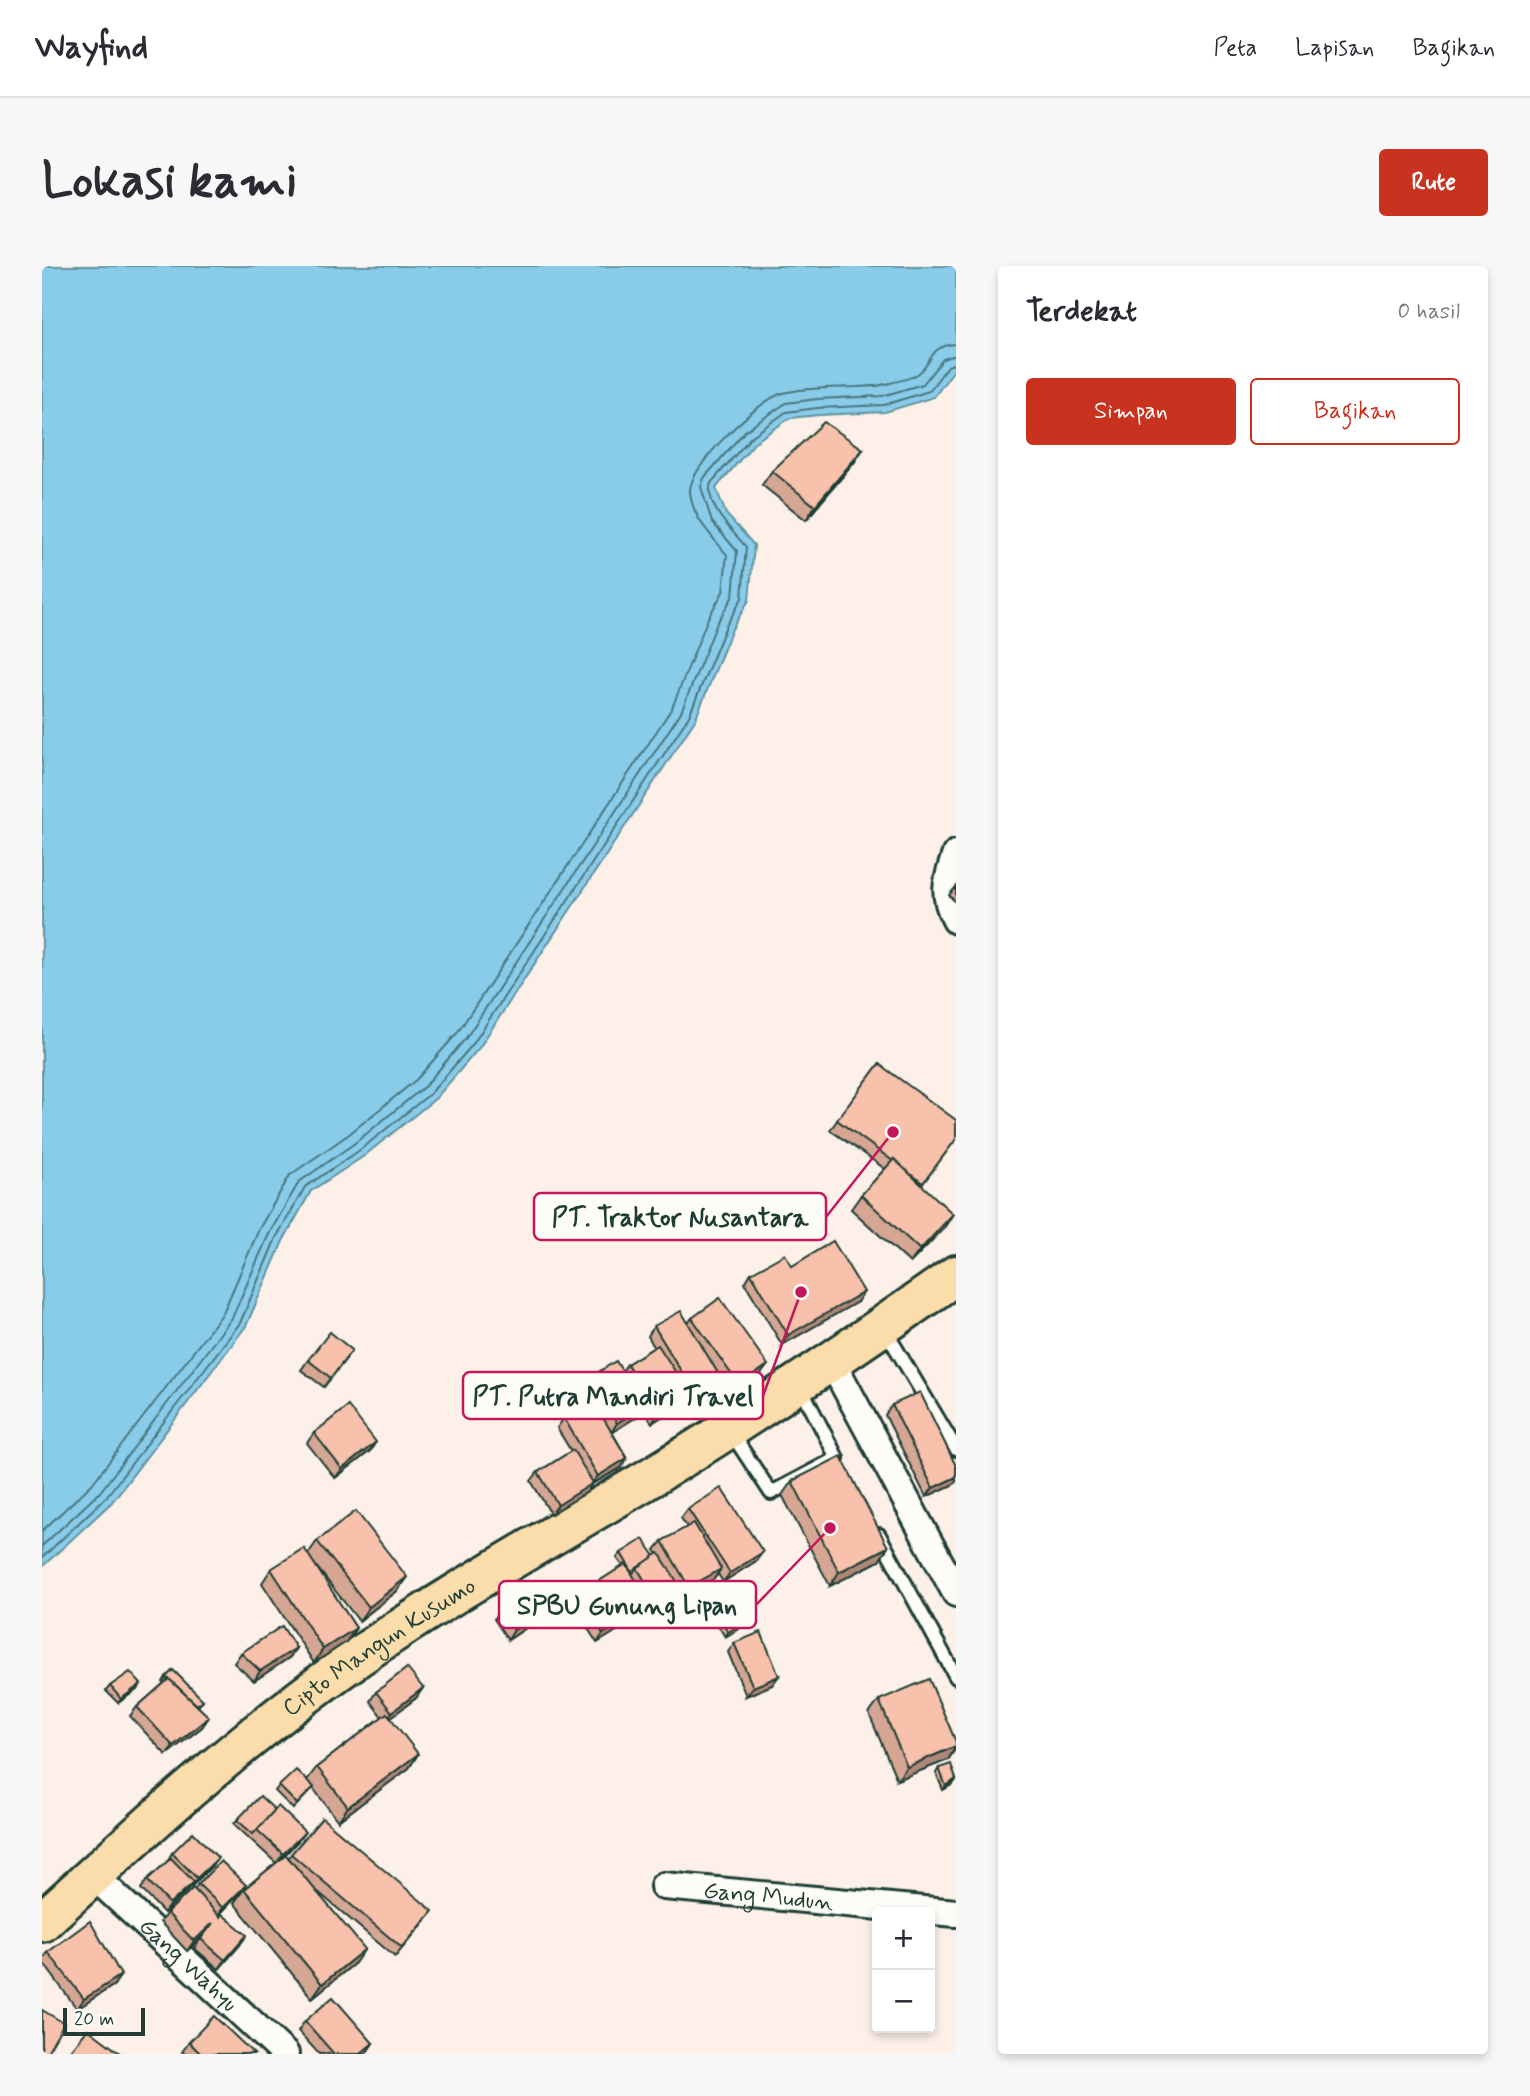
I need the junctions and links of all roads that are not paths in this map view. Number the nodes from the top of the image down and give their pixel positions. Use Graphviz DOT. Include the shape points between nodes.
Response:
graph roads {
  1 [pos="956,854"];
  2 [pos="956,919"];
  3 [pos="956,1275"];
  4 [pos="883,1326"];
  5 [pos="832,1362"];
  6 [pos="799,1384"];
  7 [pos="728,1429"];
  8 [pos="956,1450"];
  9 [pos="836,1458"];
  10 [pos="843,1470"];
  11 [pos="870,1519"];
  12 [pos="956,1593"];
  13 [pos="956,1677"];
  14 [pos="93,1875"];
  15 [pos="664,1886"];
  16 [pos="956,1913"];
  17 [pos="42,1922"];
  18 [pos="285,2054"];
  1 -- 2 [label="street" via="946,890"];
  3 -- 4 [label="highway, Cipto Mangun Kusumo"];
  4 -- 5 [label="highway, Cipto Mangun Kusumo"];
  4 -- 8 [label="lane"];
  5 -- 6 [label="highway, Cipto Mangun Kusumo"];
  5 -- 12 [label="street"];
  6 -- 7 [label="highway, Cipto Mangun Kusumo"];
  6 -- 9 [label="lane"];
  7 -- 9 [label="lane" via="771,1493"];
  7 -- 14 [label="highway, Cipto Mangun Kusumo" via="350,1662 203,1777"];
  9 -- 10 [label="lane"];
  11 -- 13 [label="lane"];
  14 -- 17 [label="highway, Cipto Mangun Kusumo"];
  14 -- 18 [label="street, Gang Wahyu"];
  15 -- 16 [label="street, Gang Mudun"];
}
